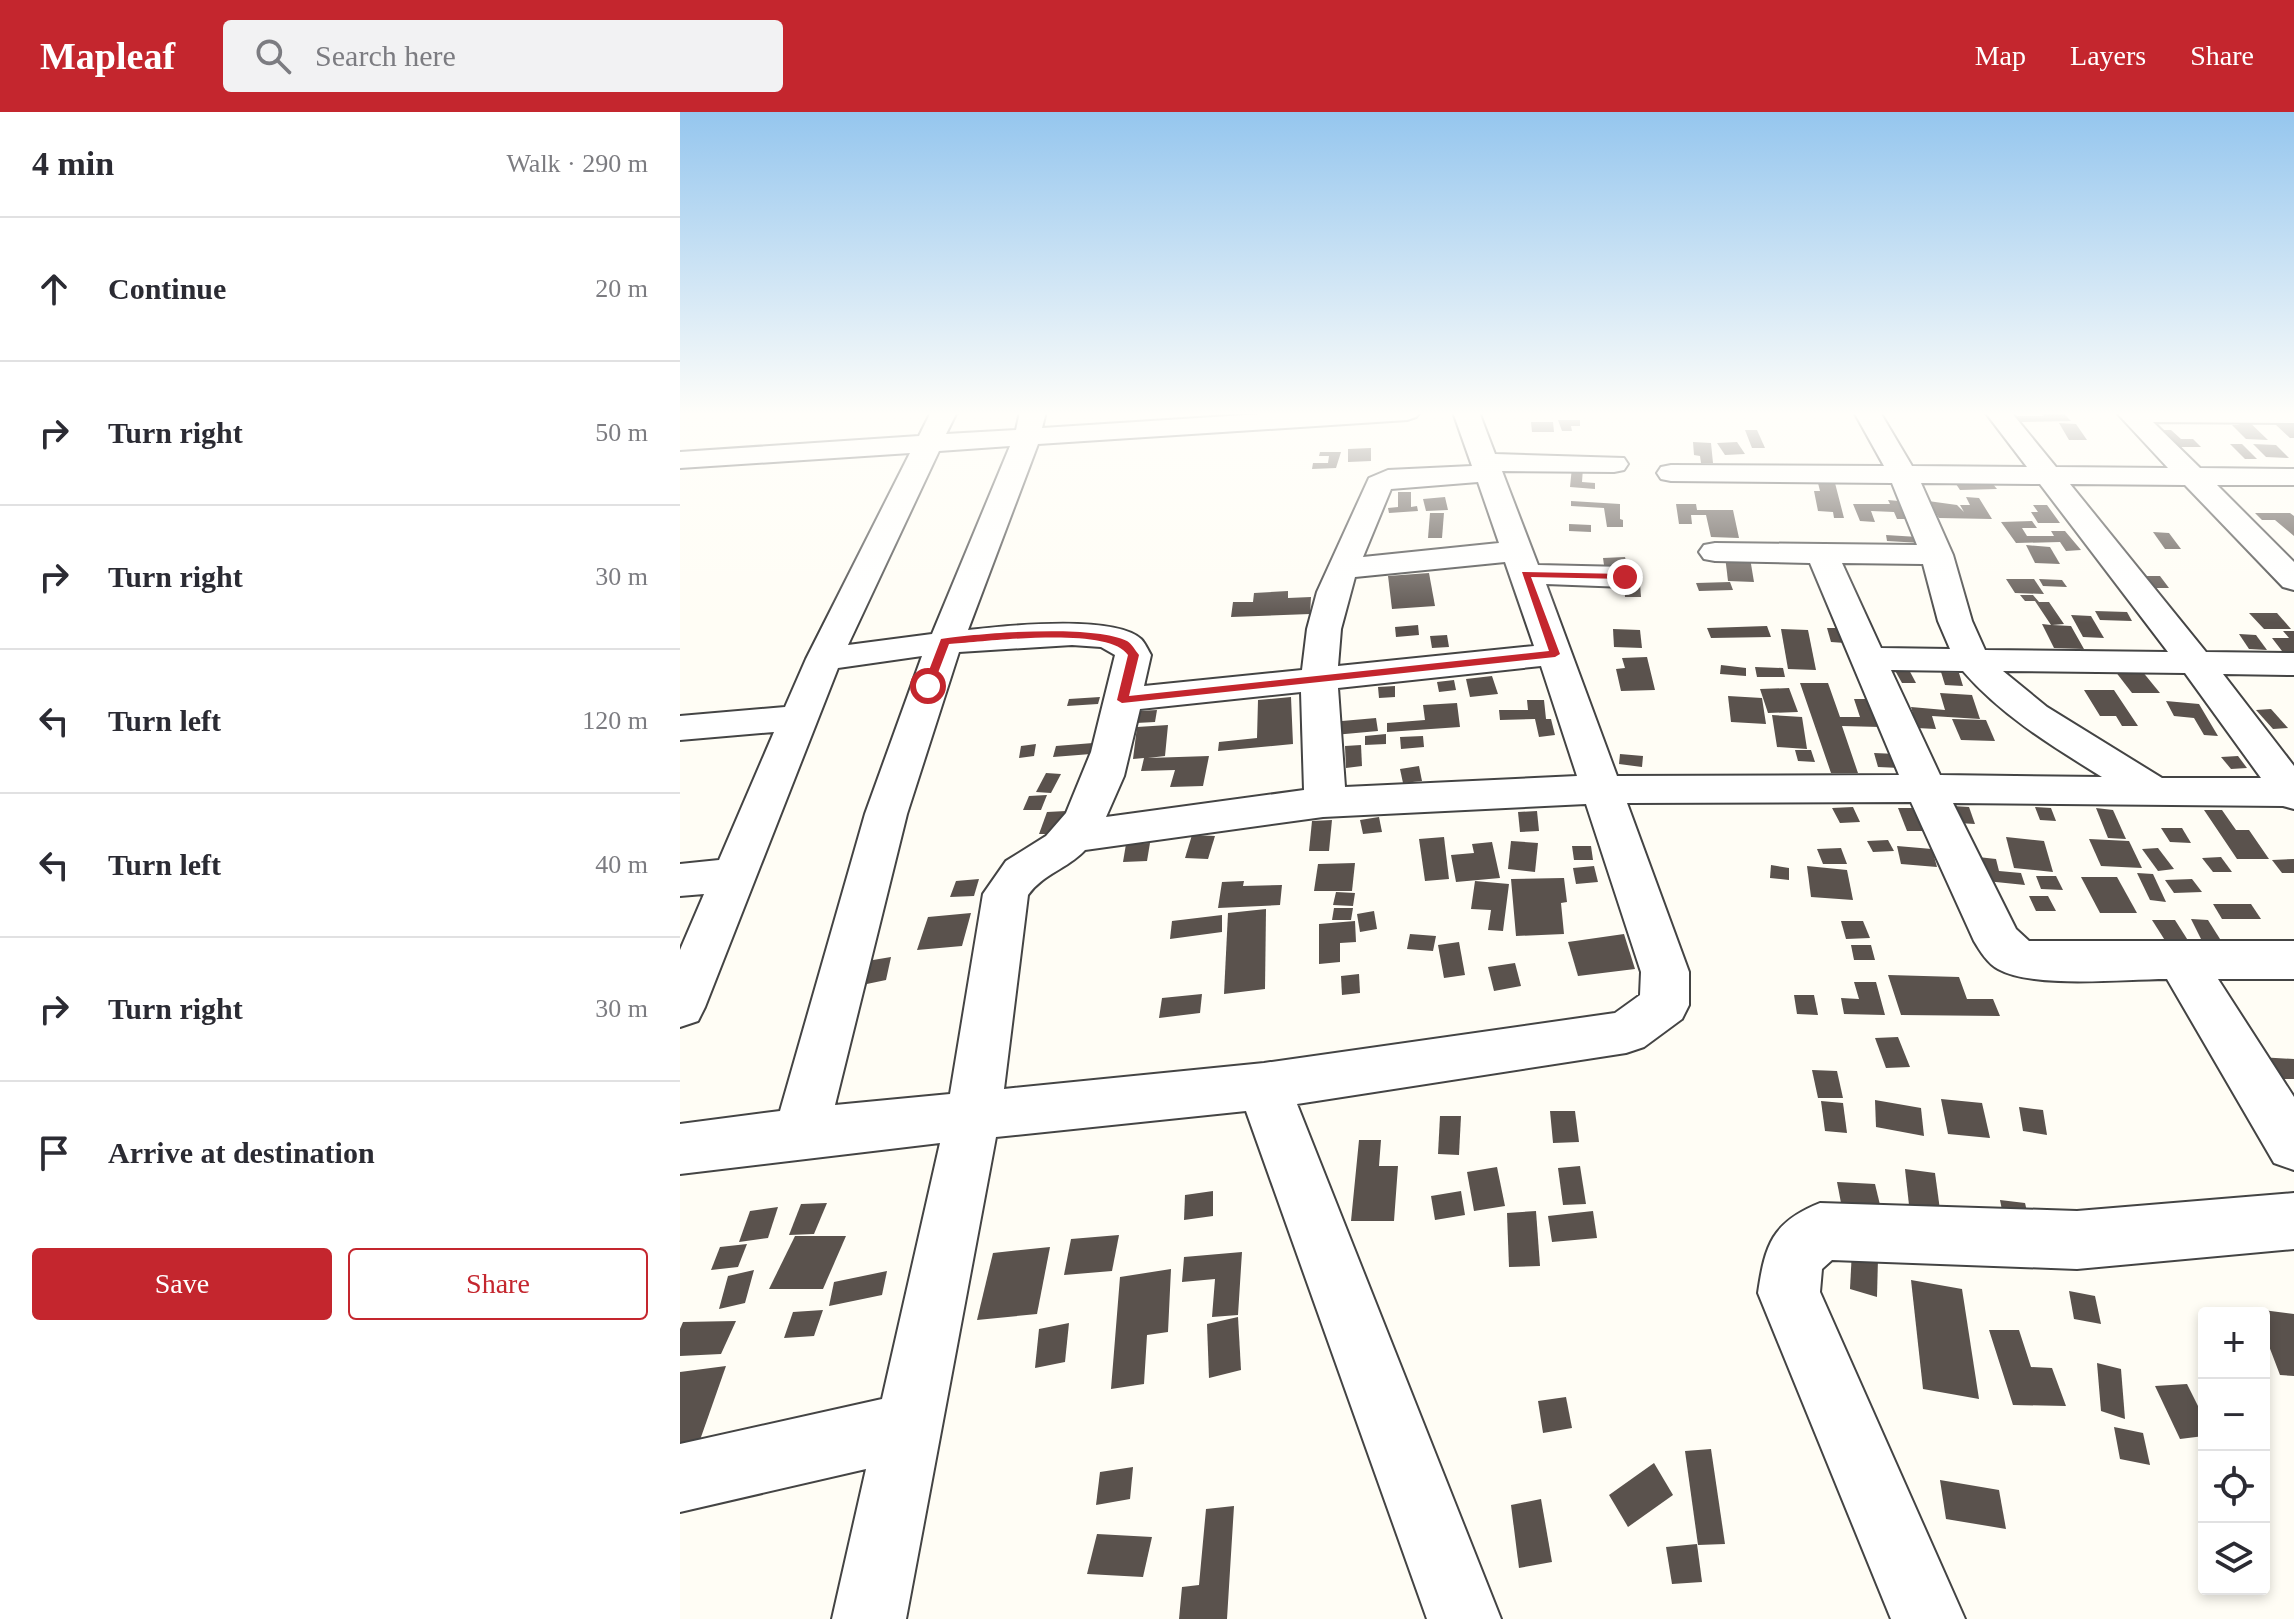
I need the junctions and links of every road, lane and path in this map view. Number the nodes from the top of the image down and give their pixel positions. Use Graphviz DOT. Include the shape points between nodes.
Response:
graph roads {
  1 [pos="909,482"];
  2 [pos="1007,482"];
  3 [pos="1380,482"];
  4 [pos="1492,482"];
  5 [pos="1908,482"];
  6 [pos="2054,482"];
  7 [pos="2200,482"];
  8 [pos="1715,552"];
  9 [pos="1822,553"];
  10 [pos="1937,555"];
  11 [pos="2282,556"];
  12 [pos="1521,562"];
  13 [pos="1344,569"];
  14 [pos="1625,577"];
  15 [pos="2294,580"];
  16 [pos="945,641"];
  17 [pos="1555,654"];
  18 [pos="824,659"];
  19 [pos="1868,659"];
  20 [pos="1974,661"];
  21 [pos="2196,663"];
  22 [pos="2294,664"];
  23 [pos="1320,679"];
  24 [pos="1122,700"];
  25 [pos="800,718"];
  26 [pos="680,728"];
  27 [pos="1600,788"];
  28 [pos="1925,788"];
  29 [pos="2157,793"];
  30 [pos="2293,793"];
  31 [pos="1325,803"];
  32 [pos="1072,837"];
  33 [pos="734,875"];
  34 [pos="680,880"];
  35 [pos="2180,960"];
  36 [pos="2294,960"];
  37 [pos="680,1007"];
  38 [pos="1264,1086"];
  39 [pos="973,1116"];
  40 [pos="801,1133"];
  41 [pos="2294,1145"];
  42 [pos="680,1149"];
  43 [pos="2294,1221"];
  44 [pos="909,1426"];
  45 [pos="680,1478"];
  46 [pos="869,1619"];
  47 [pos="1464,1619"];
  48 [pos="1928,1619"];
  1 -- 18 [label="street"];
  2 -- 16 [label="street"];
  3 -- 13 [label="street"];
  4 -- 12 [label="street"];
  5 -- 10 [label="street"];
  6 -- 21 [label="street"];
  7 -- 11 [label="street"];
  8 -- 9 [label="street"];
  9 -- 10 [label="street"];
  9 -- 19 [label="street"];
  10 -- 20 [label="street" via="1955,624"];
  11 -- 15 [label="street"];
  12 -- 13 [label="street"];
  12 -- 14 [label="street"];
  12 -- 17 [label="street"];
  13 -- 23 [label="street" via="1324,629"];
  16 -- 18 [label="street"];
  16 -- 24 [label="street" via="1059,635 1126,644 1133,655"];
  16 -- 40 [label="street" via="886,814"];
  17 -- 23 [label="street"];
  17 -- 27 [label="street"];
  18 -- 25 [label="street"];
  19 -- 20 [label="street"];
  19 -- 28 [label="street"];
  20 -- 21 [label="street"];
  20 -- 29 [label="street" via="2016,702"];
  21 -- 22 [label="street"];
  21 -- 30 [label="street"];
  23 -- 24 [label="street"];
  23 -- 31 [label="street"];
  24 -- 32 [label="street" via="1101,784"];
  25 -- 26 [label="street"];
  25 -- 33 [label="street"];
  27 -- 28 [label="street"];
  27 -- 31 [label="street"];
  27 -- 38 [label="street" via="1665,972 1664,1005 1626,1032"];
  28 -- 29 [label="street"];
  28 -- 35 [label="street" via="1998,941 2014,956 2034,961"];
  29 -- 30 [label="street"];
  31 -- 32 [label="street"];
  32 -- 39 [label="street" via="1018,875 1006,894"];
  33 -- 34 [label="street"];
  33 -- 37 [label="street"];
  35 -- 36 [label="street"];
  35 -- 41 [label="street"];
  38 -- 39 [label="street"];
  38 -- 47 [label="street"];
  39 -- 40 [label="street"];
  39 -- 44 [label="street"];
  40 -- 42 [label="street"];
  43 -- 48 [label="street" via="2077,1240 1820,1231 1793,1256 1789,1293"];
  44 -- 45 [label="street"];
  44 -- 46 [label="street"];
}
